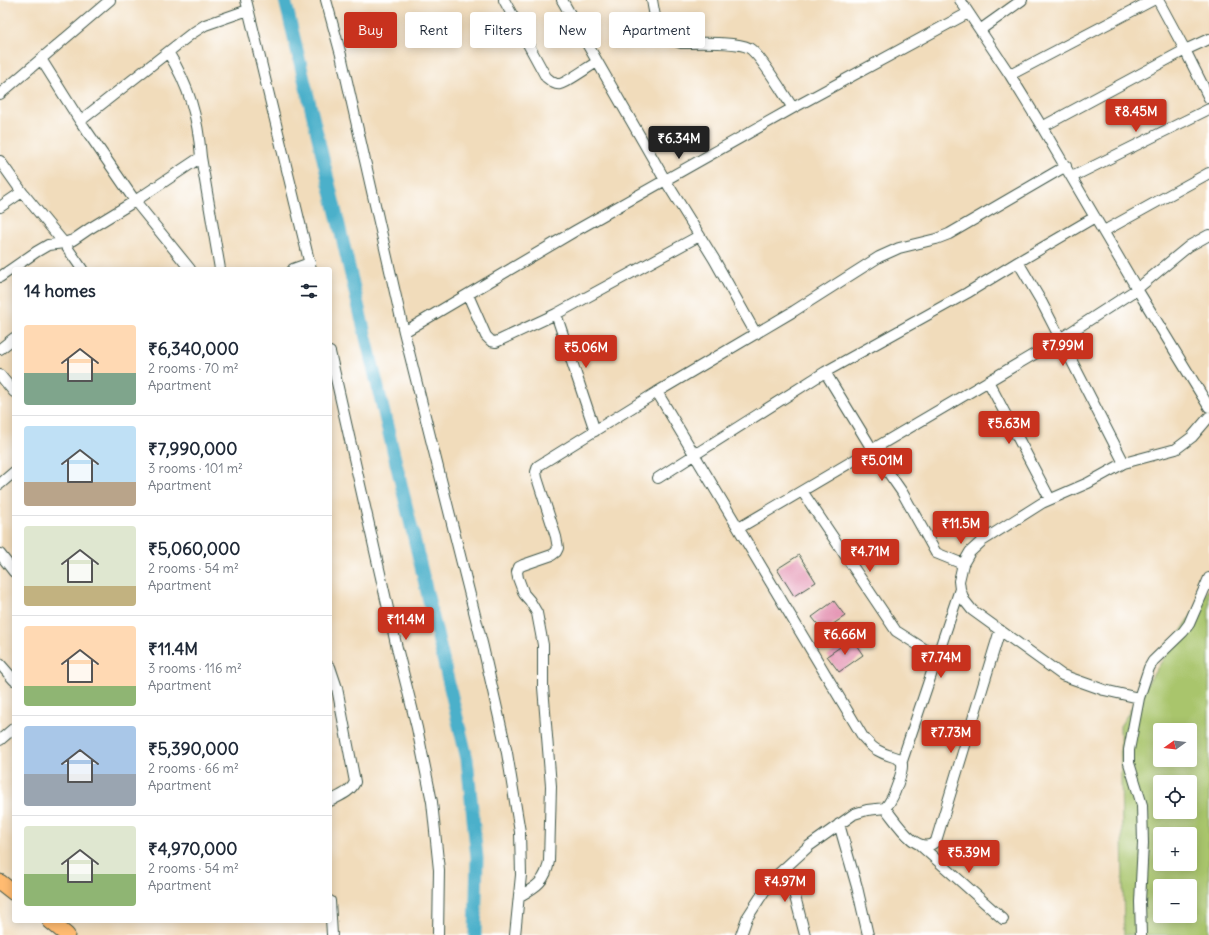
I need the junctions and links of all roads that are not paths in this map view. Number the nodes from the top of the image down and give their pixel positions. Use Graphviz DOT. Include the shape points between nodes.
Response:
graph roads {
  1 [pos="110,0"];
  2 [pos="326,0"];
  3 [pos="504,0"];
  4 [pos="562,0"];
  5 [pos="652,0"];
  6 [pos="960,0"];
  7 [pos="1022,0"];
  8 [pos="1152,0"];
  9 [pos="1158,0"];
  10 [pos="247,5"];
  11 [pos="968,13"];
  12 [pos="980,30"];
  13 [pos="1209,39"];
  14 [pos="1185,50"];
  15 [pos="168,52"];
  16 [pos="41,59"];
  17 [pos="597,62"];
  18 [pos="1010,75"];
  19 [pos="0,94"];
  20 [pos="1209,98"];
  21 [pos="793,108"];
  22 [pos="1209,109"];
  23 [pos="80,121"];
  24 [pos="1042,127"];
  25 [pos="201,157"];
  26 [pos="0,161"];
  27 [pos="1066,166"];
  28 [pos="1209,173"];
  29 [pos="1072,177"];
  30 [pos="665,180"];
  31 [pos="22,192"];
  32 [pos="135,201"];
  33 [pos="0,207"];
  34 [pos="1095,218"];
  35 [pos="1104,231"];
  36 [pos="1209,235"];
  37 [pos="699,236"];
  38 [pos="64,243"];
  39 [pos="1018,262"];
  40 [pos="311,266"];
  41 [pos="14,267"];
  42 [pos="81,267"];
  43 [pos="188,267"];
  44 [pos="220,267"];
  45 [pos="12,269"];
  46 [pos="0,277"];
  47 [pos="1137,289"];
  48 [pos="468,295"];
  49 [pos="556,314"];
  50 [pos="404,332"];
  51 [pos="756,334"];
  52 [pos="1060,338"];
  53 [pos="12,340"];
  54 [pos="0,349"];
  55 [pos="332,361"];
  56 [pos="825,372"];
  57 [pos="0,375"];
  58 [pos="988,381"];
  59 [pos="12,390"];
  60 [pos="657,392"];
  61 [pos="1209,407"];
  62 [pos="1209,417"];
  63 [pos="595,431"];
  64 [pos="872,449"];
  65 [pos="695,455"];
  66 [pos="1124,463"];
  67 [pos="12,474"];
  68 [pos="658,478"];
  69 [pos="0,484"];
  70 [pos="802,491"];
  71 [pos="1050,498"];
  72 [pos="739,528"];
  73 [pos="0,554"];
  74 [pos="963,564"];
  75 [pos="12,569"];
  76 [pos="1209,578"];
  77 [pos="960,589"];
  78 [pos="1000,630"];
  79 [pos="937,657"];
  80 [pos="0,664"];
  81 [pos="12,678"];
  82 [pos="332,678"];
  83 [pos="334,690"];
  84 [pos="1139,698"];
  85 [pos="12,730"];
  86 [pos="0,740"];
  87 [pos="902,761"];
  88 [pos="332,800"];
  89 [pos="885,808"];
  90 [pos="839,824"];
  91 [pos="920,845"];
  92 [pos="787,866"];
  93 [pos="0,882"];
  94 [pos="12,891"];
  95 [pos="520,896"];
  96 [pos="1003,919"];
  97 [pos="52,923"];
  98 [pos="331,923"];
  99 [pos="743,934"];
  100 [pos="67,935"];
  101 [pos="332,935"];
  102 [pos="438,935"];
  103 [pos="515,935"];
  104 [pos="805,935"];
  105 [pos="868,935"];
  106 [pos="1141,935"];
  1 -- 16 [label="street"];
  2 -- 50 [label="street" via="341,55"];
  3 -- 17 [label="street" via="546,77 553,83 567,81"];
  4 -- 17 [label="street"];
  5 -- 21 [label="street" via="658,27 663,35 673,41 740,44 750,48 759,56"];
  6 -- 11 [label="street"];
  7 -- 12 [label="street"];
  8 -- 18 [label="street"];
  9 -- 14 [label="street"];
  10 -- 15 [label="street" via="205,25"];
  10 -- 40 [label="street"];
  11 -- 12 [label="street"];
  11 -- 21 [label="street"];
  12 -- 18 [label="street"];
  13 -- 14 [label="street"];
  14 -- 20 [label="street"];
  14 -- 24 [label="street"];
  15 -- 23 [label="street"];
  15 -- 25 [label="street" via="180,72 192,102"];
  16 -- 19 [label="street"];
  16 -- 23 [label="street"];
  17 -- 30 [label="street"];
  18 -- 24 [label="street"];
  21 -- 30 [label="street"];
  22 -- 29 [label="street"];
  23 -- 32 [label="street"];
  24 -- 27 [label="street"];
  25 -- 32 [label="street"];
  25 -- 44 [label="street"];
  26 -- 31 [label="street"];
  27 -- 29 [label="street"];
  27 -- 51 [label="street" via="949,234 899,248 880,257"];
  28 -- 35 [label="street"];
  29 -- 34 [label="street"];
  30 -- 37 [label="street"];
  30 -- 48 [label="street"];
  31 -- 33 [label="street"];
  31 -- 38 [label="street"];
  32 -- 38 [label="street" via="73,240"];
  32 -- 43 [label="street"];
  34 -- 35 [label="street"];
  34 -- 39 [label="street"];
  35 -- 47 [label="street"];
  36 -- 47 [label="street" via="1189,246"];
  37 -- 49 [label="street"];
  37 -- 51 [label="street"];
  38 -- 41 [label="street" via="48,245"];
  38 -- 42 [label="street"];
  39 -- 52 [label="street"];
  39 -- 56 [label="street"];
  45 -- 46 [label="street"];
  47 -- 52 [label="street"];
  47 -- 61 [label="street"];
  48 -- 49 [label="street" via="486,336 491,341 496,342"];
  48 -- 50 [label="street"];
  49 -- 63 [label="street"];
  50 -- 95 [label="street" via="507,753 520,832"];
  51 -- 60 [label="street"];
  52 -- 58 [label="street"];
  52 -- 66 [label="street"];
  53 -- 54 [label="street"];
  55 -- 102 [label="street" via="431,796 439,870"];
  56 -- 64 [label="street"];
  56 -- 65 [label="street"];
  57 -- 59 [label="street"];
  58 -- 64 [label="street"];
  58 -- 71 [label="street"];
  60 -- 63 [label="street"];
  60 -- 65 [label="street"];
  62 -- 66 [label="street" via="1192,438 1176,449"];
  63 -- 95 [label="street" via="538,466 537,478 558,548 552,555 523,564 517,572 524,594 537,612 543,645 551,786 548,870 536,886"];
  64 -- 70 [label="street"];
  64 -- 74 [label="street" via="902,492 936,553"];
  65 -- 68 [label="street"];
  65 -- 72 [label="street"];
  66 -- 71 [label="street" via="1088,483"];
  67 -- 69 [label="street"];
  70 -- 72 [label="street"];
  70 -- 79 [label="street" via="896,631"];
  71 -- 74 [label="street" via="982,541 970,552"];
  72 -- 87 [label="street" via="863,737 877,750"];
  73 -- 75 [label="street"];
  74 -- 77 [label="street" via="958,581"];
  76 -- 84 [label="street" via="1189,624 1153,661"];
  77 -- 78 [label="street" via="972,610"];
  77 -- 79 [label="street"];
  78 -- 84 [label="street" via="1062,675 1104,690"];
  78 -- 91 [label="street" via="936,841 926,846"];
  79 -- 87 [label="street"];
  80 -- 81 [label="street"];
  82 -- 83 [label="street"];
  83 -- 88 [label="street" via="355,782 348,792"];
  84 -- 106 [label="street" via="1129,763 1142,805"];
  85 -- 86 [label="street"];
  87 -- 89 [label="street" via="902,771 894,795"];
  89 -- 90 [label="street" via="861,811"];
  89 -- 91 [label="street" via="909,837"];
  90 -- 92 [label="street"];
  90 -- 105 [label="street"];
  91 -- 96 [label="street"];
  92 -- 99 [label="street" via="766,887 748,918"];
  92 -- 104 [label="street"];
  93 -- 94 [label="main road"];
  95 -- 103 [label="street"];
  97 -- 100 [label="main road"];
  98 -- 101 [label="street"];
}
